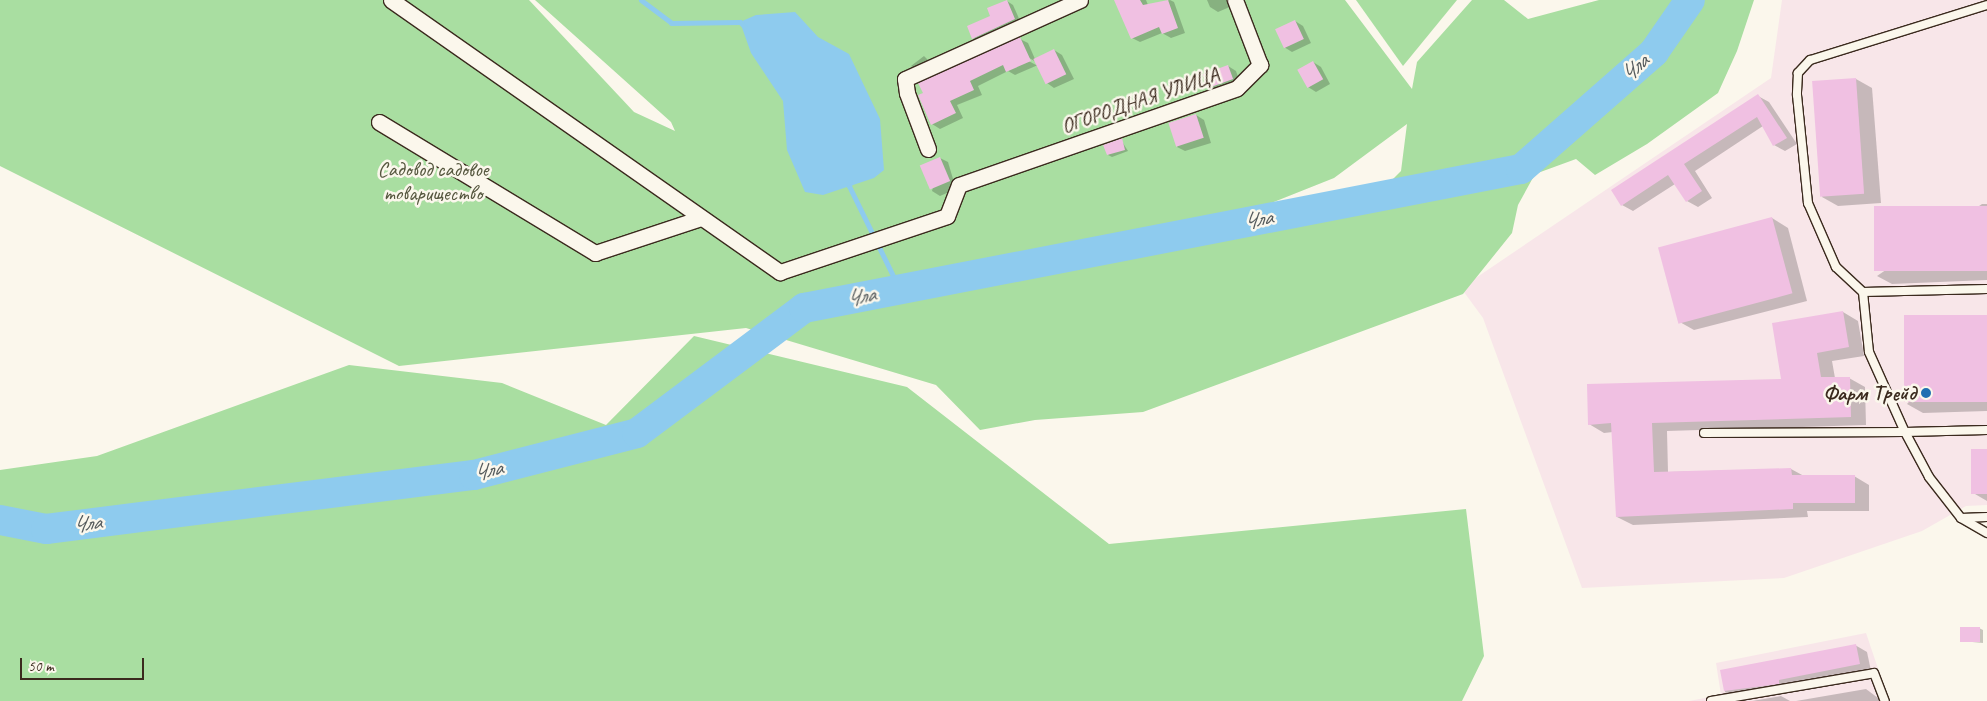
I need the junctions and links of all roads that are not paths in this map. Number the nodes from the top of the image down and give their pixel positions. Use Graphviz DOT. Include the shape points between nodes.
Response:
graph roads {
  1 [pos="391,0"];
  2 [pos="1080,0"];
  3 [pos="1235,0"];
  4 [pos="1987,5"];
  5 [pos="379,122"];
  6 [pos="928,149"];
  7 [pos="701,218"];
  8 [pos="1987,289"];
  9 [pos="1863,292"];
  10 [pos="1987,430"];
  11 [pos="1905,432"];
  12 [pos="1704,433"];
  13 [pos="1987,517"];
  14 [pos="1961,518"];
  15 [pos="1987,533"];
  16 [pos="1711,701"];
  17 [pos="1885,701"];
  1 -- 7 [label="street"];
  2 -- 6 [label="street" via="905,79 907,94"];
  3 -- 7 [label="street, ОГОРОДНАЯ УЛИЦА" via="1260,65 1237,88 959,185 947,216 780,272"];
  4 -- 9 [label="lane" via="1810,60 1798,73 1808,202 1836,267"];
  5 -- 7 [label="street" via="595,253"];
  8 -- 9 [label="lane"];
  9 -- 11 [label="lane" via="1869,352"];
  10 -- 11 [label="lane"];
  11 -- 12 [label="lane"];
  11 -- 14 [label="lane" via="1928,477"];
  13 -- 14 [label="lane"];
  14 -- 15 [label="lane"];
  16 -- 17 [label="lane" via="1874,673"];
}
